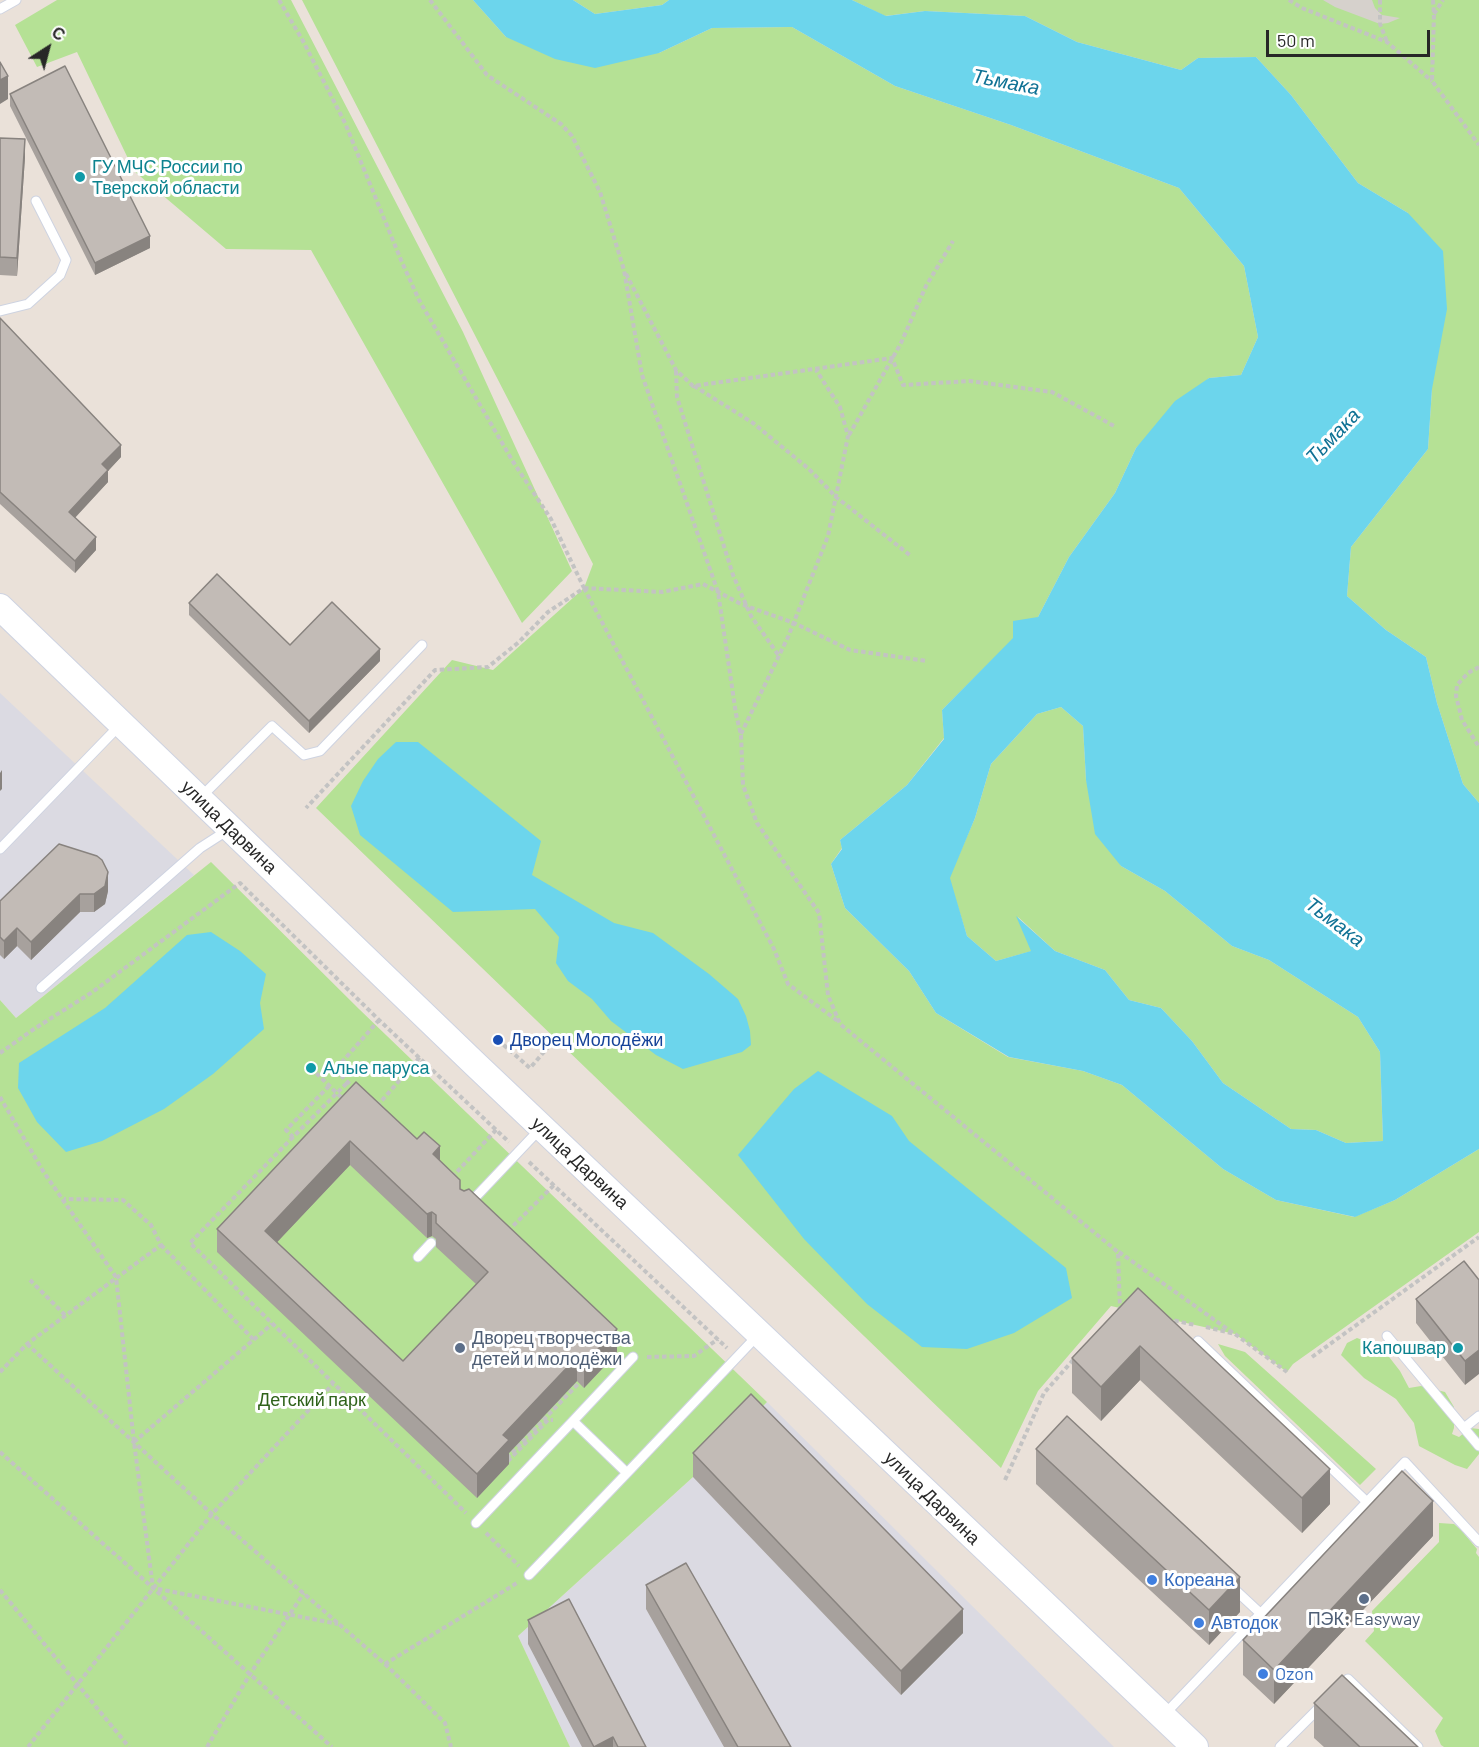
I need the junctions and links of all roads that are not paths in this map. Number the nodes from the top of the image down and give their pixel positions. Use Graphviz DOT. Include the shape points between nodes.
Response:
graph roads {
  1 [pos="16,0"];
  2 [pos="0,9"];
  3 [pos="36,201"];
  4 [pos="0,311"];
  5 [pos="0,607"];
  6 [pos="422,645"];
  7 [pos="122,723"];
  8 [pos="199,799"];
  9 [pos="230,829"];
  10 [pos="0,849"];
  11 [pos="41,988"];
  12 [pos="542,1127"];
  13 [pos="465,1208"];
  14 [pos="431,1244"];
  15 [pos="418,1257"];
  16 [pos="760,1333"];
  17 [pos="1388,1335"];
  18 [pos="1198,1341"];
  19 [pos="633,1357"];
  20 [pos="1479,1416"];
  21 [pos="573,1421"];
  22 [pos="1464,1428"];
  23 [pos="1479,1446"];
  24 [pos="627,1473"];
  25 [pos="1367,1502"];
  26 [pos="476,1523"];
  27 [pos="1479,1542"];
  28 [pos="530,1575"];
  29 [pos="1226,1580"];
  30 [pos="1260,1613"];
  31 [pos="1163,1717"];
  32 [pos="1195,1747"];
  33 [pos="1212,1747"];
  34 [pos="1280,1747"];
  35 [pos="1418,1747"];
  1 -- 2 [label="lane"];
  3 -- 4 [label="lane" via="66,260 60,275 28,304"];
  5 -- 7 [label="main road, улица Дарвина"];
  6 -- 8 [label="lane" via="320,751 304,755 272,726"];
  7 -- 8 [label="main road, улица Дарвина"];
  7 -- 10 [label="lane"];
  8 -- 9 [label="main road, улица Дарвина"];
  9 -- 11 [label="lane" via="200,848"];
  9 -- 12 [label="main road, улица Дарвина"];
  12 -- 13 [label="lane"];
  12 -- 16 [label="main road, улица Дарвина"];
  14 -- 15 [label="lane"];
  16 -- 24 [label="lane"];
  16 -- 31 [label="main road, улица Дарвина"];
  17 -- 22 [label="lane"];
  18 -- 25 [label="lane"];
  19 -- 21 [label="lane"];
  20 -- 22 [label="lane"];
  21 -- 24 [label="lane"];
  21 -- 26 [label="lane"];
  22 -- 23 [label="lane"];
  24 -- 28 [label="lane"];
  25 -- 27 [label="lane" via="1405,1462"];
  25 -- 30 [label="lane"];
  29 -- 30 [label="lane"];
  30 -- 31 [label="lane"];
  31 -- 32 [label="main road, улица Дарвина"];
  31 -- 33 [label="main road, улица Дарвина"];
  34 -- 35 [label="lane" via="1348,1678"];
}
